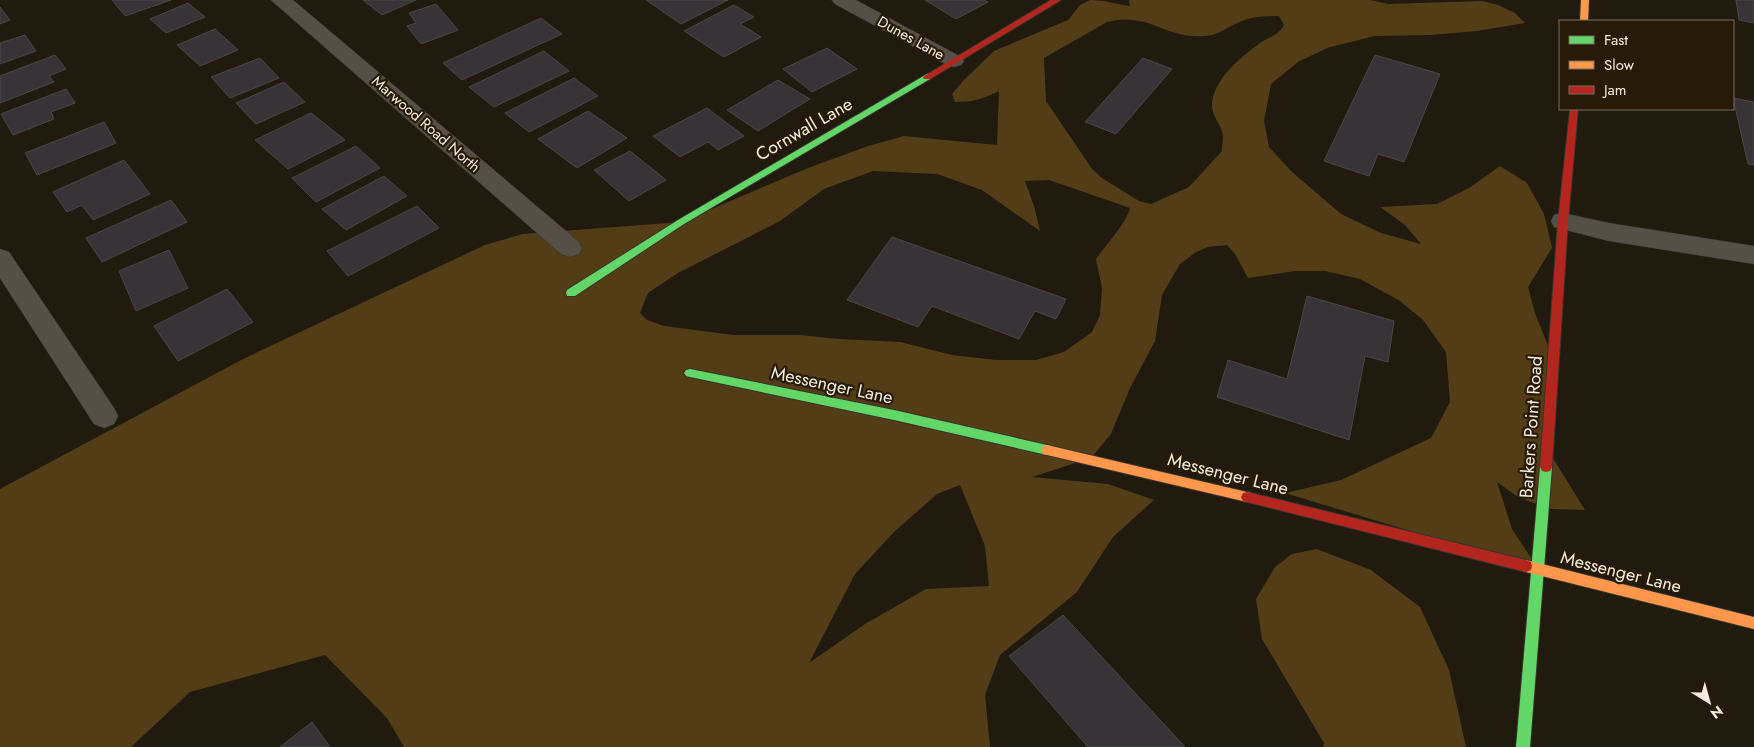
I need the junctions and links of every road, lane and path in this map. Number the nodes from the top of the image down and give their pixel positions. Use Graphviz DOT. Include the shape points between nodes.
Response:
graph roads {
  1 [pos="281,0"];
  2 [pos="842,0"];
  3 [pos="1057,0"];
  4 [pos="1585,0"];
  5 [pos="1584,20"];
  6 [pos="954,61"];
  7 [pos="1574,110"];
  8 [pos="1563,221"];
  9 [pos="570,248"];
  10 [pos="1754,255"];
  11 [pos="0,258"];
  12 [pos="571,293"];
  13 [pos="690,373"];
  14 [pos="104,416"];
  15 [pos="1539,570"];
  16 [pos="1754,622"];
  17 [pos="1523,747"];
  1 -- 9 [label="street, Marwood Road North"];
  2 -- 6 [label="street, Dunes Lane"];
  3 -- 6 [label="street, Cornwall Lane"];
  4 -- 5 [label="street"];
  6 -- 12 [label="street, Cornwall Lane" via="680,222"];
  7 -- 8 [label="street, Barkers Point Road"];
  8 -- 10 [label="street" via="1608,232"];
  8 -- 15 [label="street, Barkers Point Road"];
  11 -- 14 [label="street"];
  13 -- 15 [label="street, Messenger Lane" via="1162,476"];
  15 -- 16 [label="street, Messenger Lane"];
  15 -- 17 [label="street, Barkers Point Road"];
}
